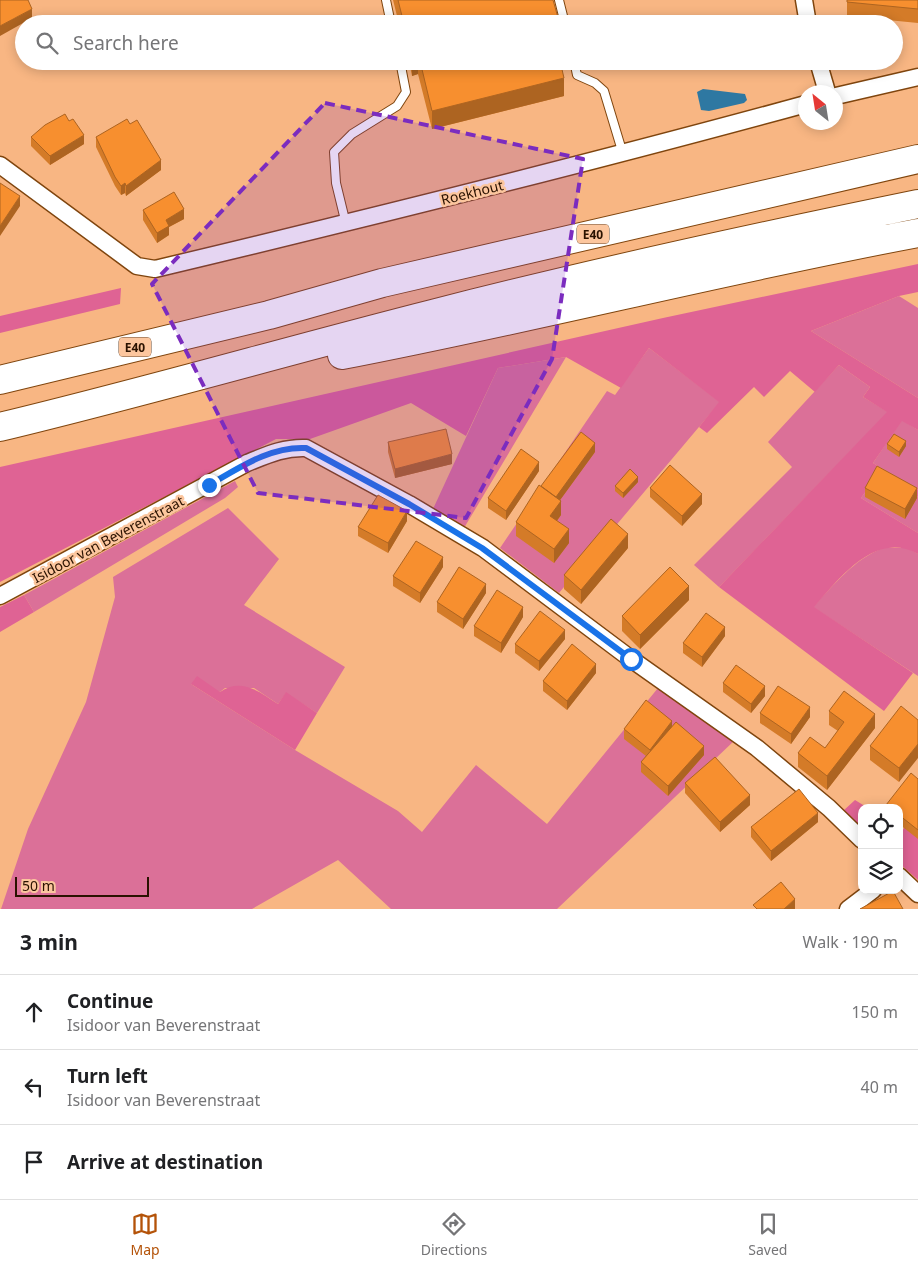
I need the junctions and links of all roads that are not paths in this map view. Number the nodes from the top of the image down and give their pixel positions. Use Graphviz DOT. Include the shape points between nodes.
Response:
graph roads {
  1 [pos="386,0"];
  2 [pos="559,0"];
  3 [pos="804,0"];
  4 [pos="389,15"];
  5 [pos="562,15"];
  6 [pos="806,15"];
  7 [pos="402,70"];
  8 [pos="576,70"];
  9 [pos="821,70"];
  10 [pos="918,77"];
  11 [pos="825,85"];
  12 [pos="843,94"];
  13 [pos="798,106"];
  14 [pos="624,154"];
  15 [pos="918,159"];
  16 [pos="0,165"];
  17 [pos="918,204"];
  18 [pos="346,224"];
  19 [pos="918,233"];
  20 [pos="0,380"];
  21 [pos="120,398"];
  22 [pos="0,427"];
  23 [pos="0,596"];
  24 [pos="858,836"];
  25 [pos="903,880"];
  26 [pos="869,894"];
  27 [pos="918,894"];
  28 [pos="848,909"];
  1 -- 4 [label="lane"];
  2 -- 5 [label="lane"];
  3 -- 6 [label="street"];
  7 -- 18 [label="lane" via="406,92 396,106 352,134 334,152 336,183"];
  8 -- 14 [label="lane" via="577,75 604,91"];
  9 -- 11 [label="street"];
  10 -- 12 [label="street"];
  13 -- 14 [label="street, Roekhout"];
  14 -- 18 [label="street, Roekhout"];
  15 -- 20 [label="highway, E40" via="382,283 269,315"];
  16 -- 18 [label="street, Roekhout" via="137,266 155,269"];
  17 -- 21 [label="highway" via="437,312"];
  19 -- 21 [label="highway" via="642,290 438,337"];
  21 -- 22 [label="highway"];
  23 -- 24 [label="street, Isidoor van Beverenstraat" via="248,463 274,451 306,448 482,548 757,748"];
  25 -- 27 [label="street"];
  26 -- 28 [label="street"];
}
